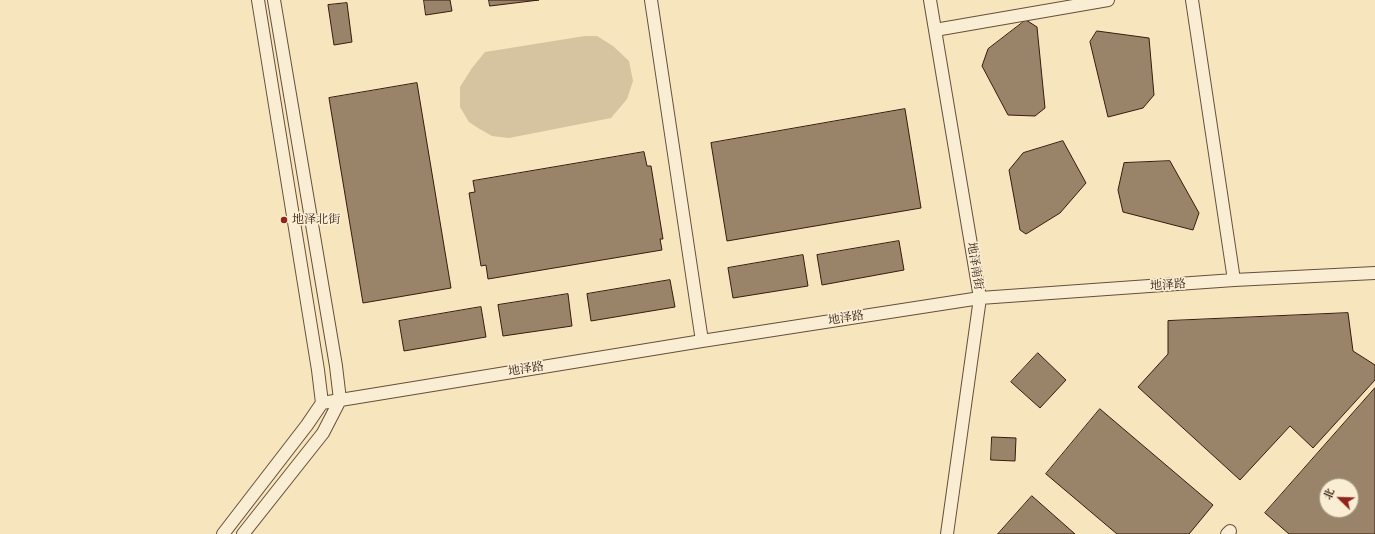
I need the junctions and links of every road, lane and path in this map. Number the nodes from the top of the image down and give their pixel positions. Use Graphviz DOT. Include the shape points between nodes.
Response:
graph roads {
  1 [pos="258,0"];
  2 [pos="274,0"];
  3 [pos="651,0"];
  4 [pos="930,0"];
  5 [pos="1108,0"];
  6 [pos="1192,0"];
  7 [pos="935,30"];
  8 [pos="1375,273"];
  9 [pos="1234,280"];
  10 [pos="980,298"];
  11 [pos="702,341"];
  12 [pos="340,400"];
  13 [pos="322,403"];
  14 [pos="223,534"];
  15 [pos="243,534"];
  16 [pos="947,534"];
  1 -- 13 [label="street"];
  2 -- 12 [label="street"];
  3 -- 11 [label="street"];
  4 -- 7 [label="street, 地泽南街"];
  5 -- 7 [label="street"];
  6 -- 9 [label="street"];
  7 -- 10 [label="street, 地泽南街"];
  8 -- 9 [label="street, 地泽路"];
  9 -- 10 [label="street, 地泽路"];
  10 -- 11 [label="street, 地泽路"];
  10 -- 16 [label="street, 地泽南街"];
  11 -- 12 [label="street, 地泽路"];
  12 -- 13 [label="street, 地泽路"];
  12 -- 15 [label="street" via="323,433"];
  13 -- 14 [label="street"];
}
